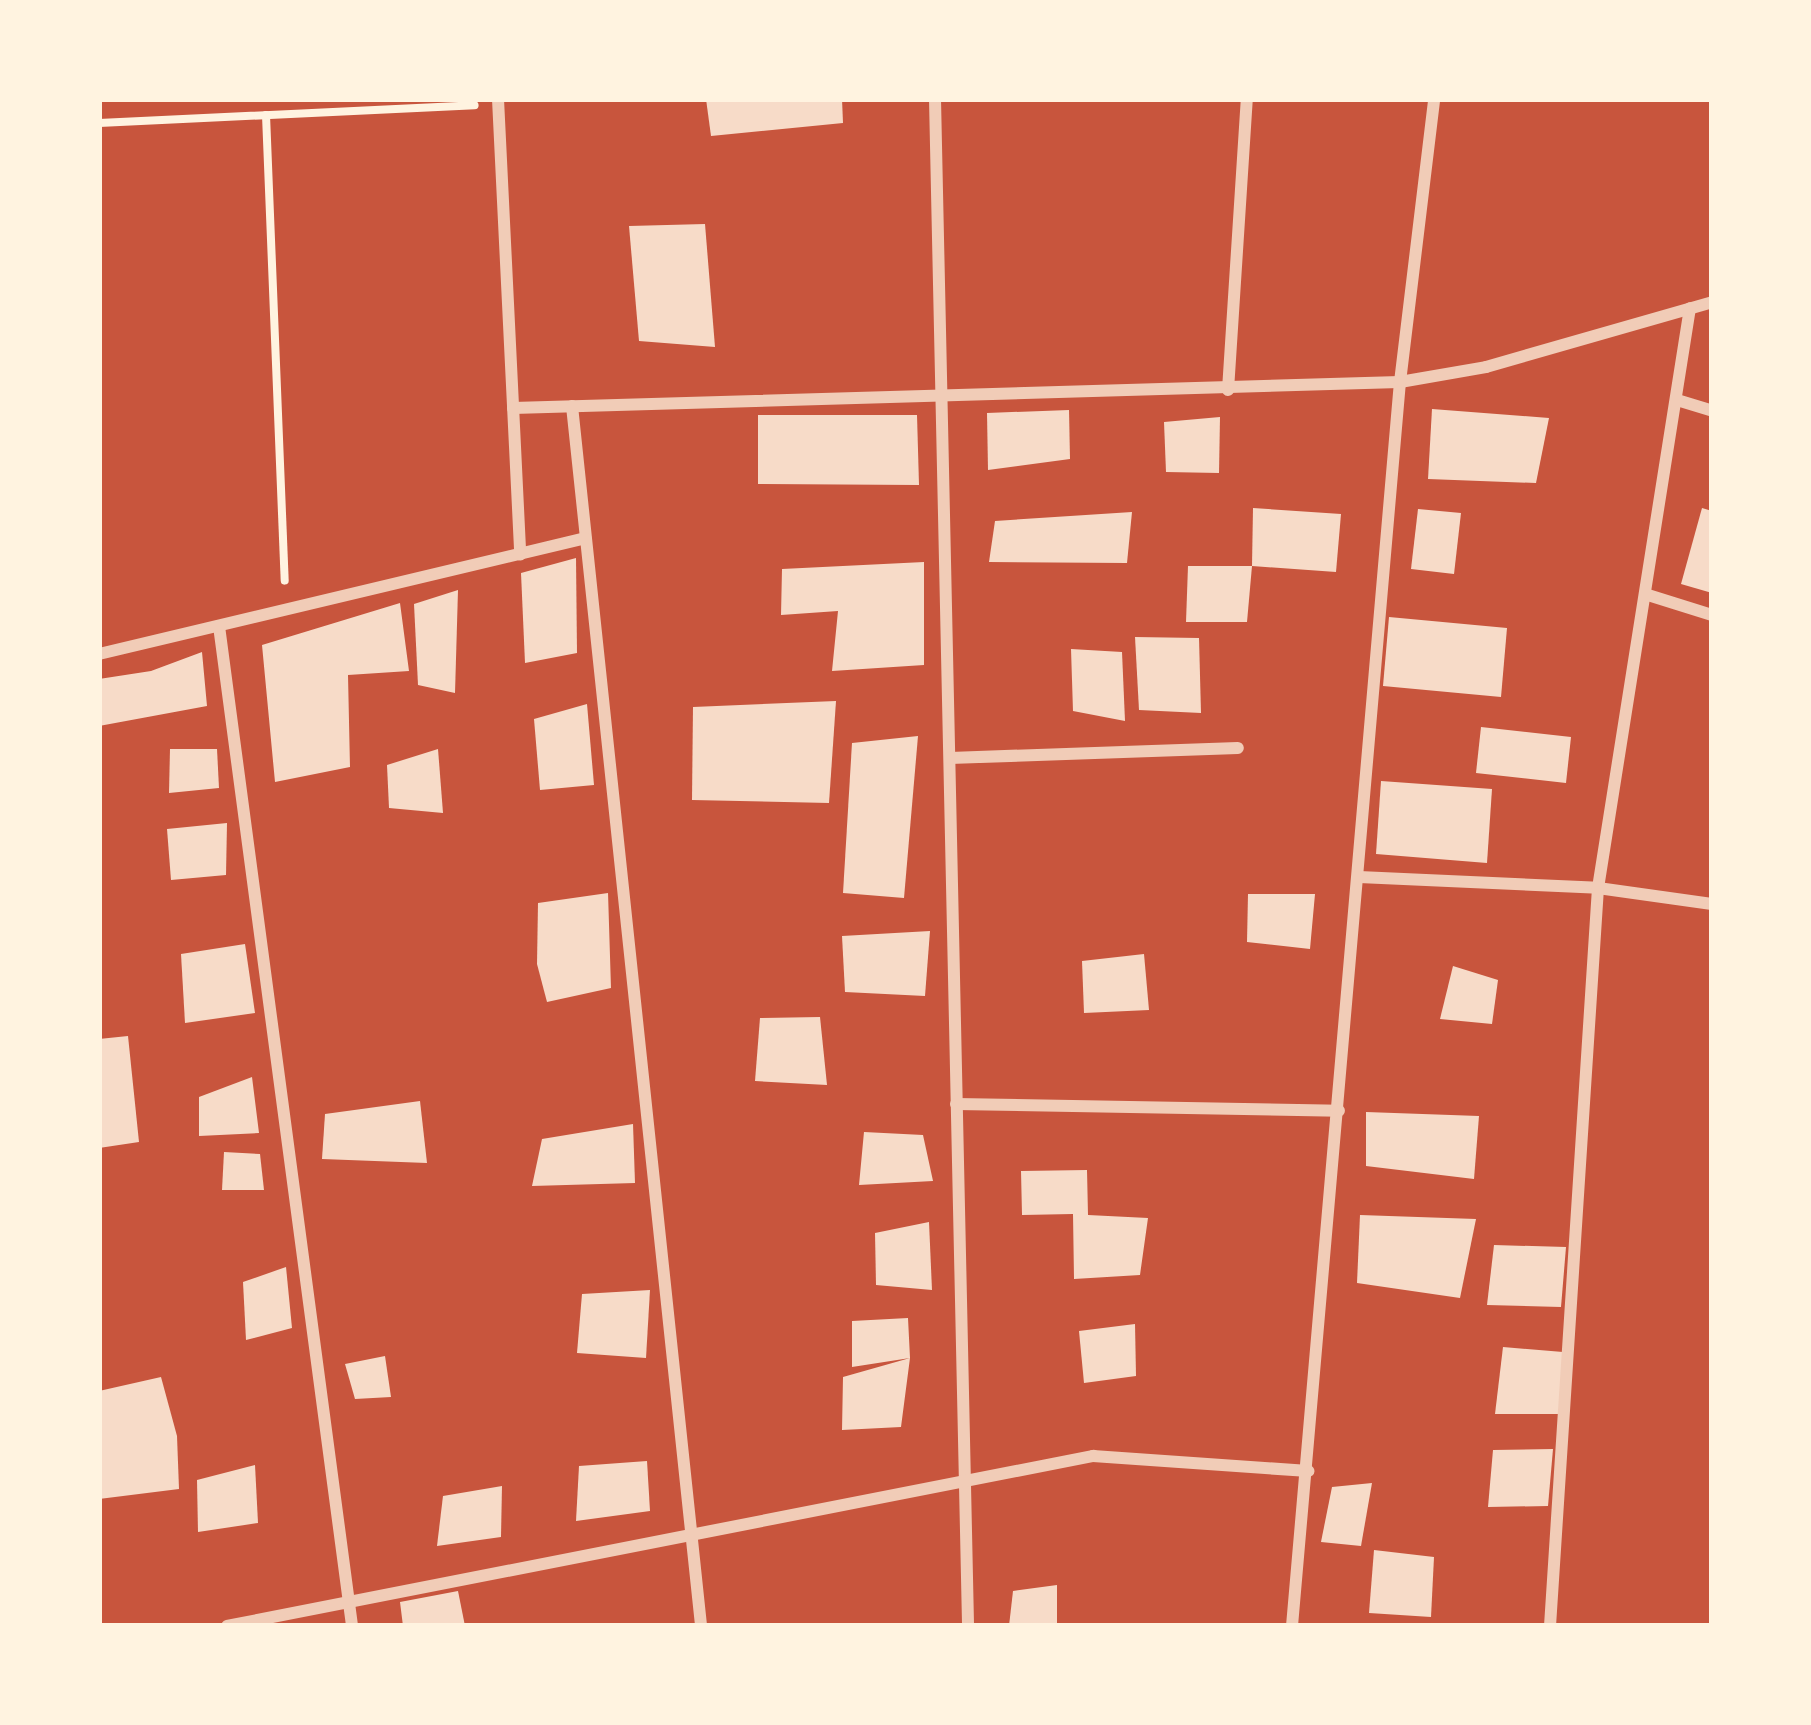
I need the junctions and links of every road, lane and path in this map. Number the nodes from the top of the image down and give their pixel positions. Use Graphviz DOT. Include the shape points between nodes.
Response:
graph roads {
  1 [pos="935,99"];
  2 [pos="1247,99"];
  3 [pos="1434,99"];
  4 [pos="498,101"];
  5 [pos="266,115"];
  6 [pos="99,123"];
  7 [pos="1712,302"];
  8 [pos="1690,308"];
  9 [pos="1400,382"];
  10 [pos="1228,390"];
  11 [pos="941,398"];
  12 [pos="1677,400"];
  13 [pos="572,406"];
  14 [pos="513,408"];
  15 [pos="1712,411"];
  16 [pos="586,538"];
  17 [pos="520,554"];
  18 [pos="1648,595"];
  19 [pos="286,609"];
  20 [pos="1712,615"];
  21 [pos="219,626"];
  22 [pos="99,654"];
  23 [pos="1238,748"];
  24 [pos="950,758"];
  25 [pos="1359,877"];
  26 [pos="1598,889"];
  27 [pos="1712,904"];
  28 [pos="956,1104"];
  29 [pos="1339,1111"];
  30 [pos="1308,1471"];
  31 [pos="965,1480"];
  32 [pos="692,1534"];
  33 [pos="349,1602"];
  34 [pos="227,1626"];
  35 [pos="352,1626"];
  36 [pos="701,1626"];
  37 [pos="968,1626"];
  38 [pos="1292,1626"];
  39 [pos="1550,1626"];
  1 -- 11 [label="street"];
  2 -- 10 [label="street"];
  3 -- 9 [label="street"];
  4 -- 5 [label="path"];
  4 -- 14 [label="street"];
  5 -- 6 [label="path"];
  5 -- 19 [label="path"];
  7 -- 8 [label="street"];
  8 -- 9 [label="street" via="1486,367"];
  8 -- 12 [label="street"];
  9 -- 10 [label="street"];
  9 -- 25 [label="street"];
  10 -- 11 [label="street"];
  11 -- 13 [label="street"];
  11 -- 24 [label="street"];
  12 -- 15 [label="street"];
  12 -- 18 [label="street"];
  13 -- 14 [label="street"];
  13 -- 16 [label="street"];
  14 -- 17 [label="street"];
  16 -- 17 [label="street"];
  16 -- 32 [label="street"];
  17 -- 19 [label="street"];
  18 -- 20 [label="street"];
  18 -- 26 [label="street"];
  19 -- 21 [label="street"];
  21 -- 22 [label="street"];
  21 -- 33 [label="street"];
  23 -- 24 [label="street"];
  24 -- 28 [label="street"];
  25 -- 26 [label="street"];
  25 -- 29 [label="street"];
  26 -- 27 [label="street"];
  26 -- 39 [label="street"];
  28 -- 29 [label="street"];
  28 -- 31 [label="street"];
  29 -- 30 [label="street"];
  30 -- 31 [label="street" via="1093,1456"];
  30 -- 38 [label="street"];
  31 -- 32 [label="street"];
  31 -- 37 [label="street"];
  32 -- 33 [label="street"];
  32 -- 36 [label="street"];
  33 -- 34 [label="street"];
  33 -- 35 [label="street"];
}
